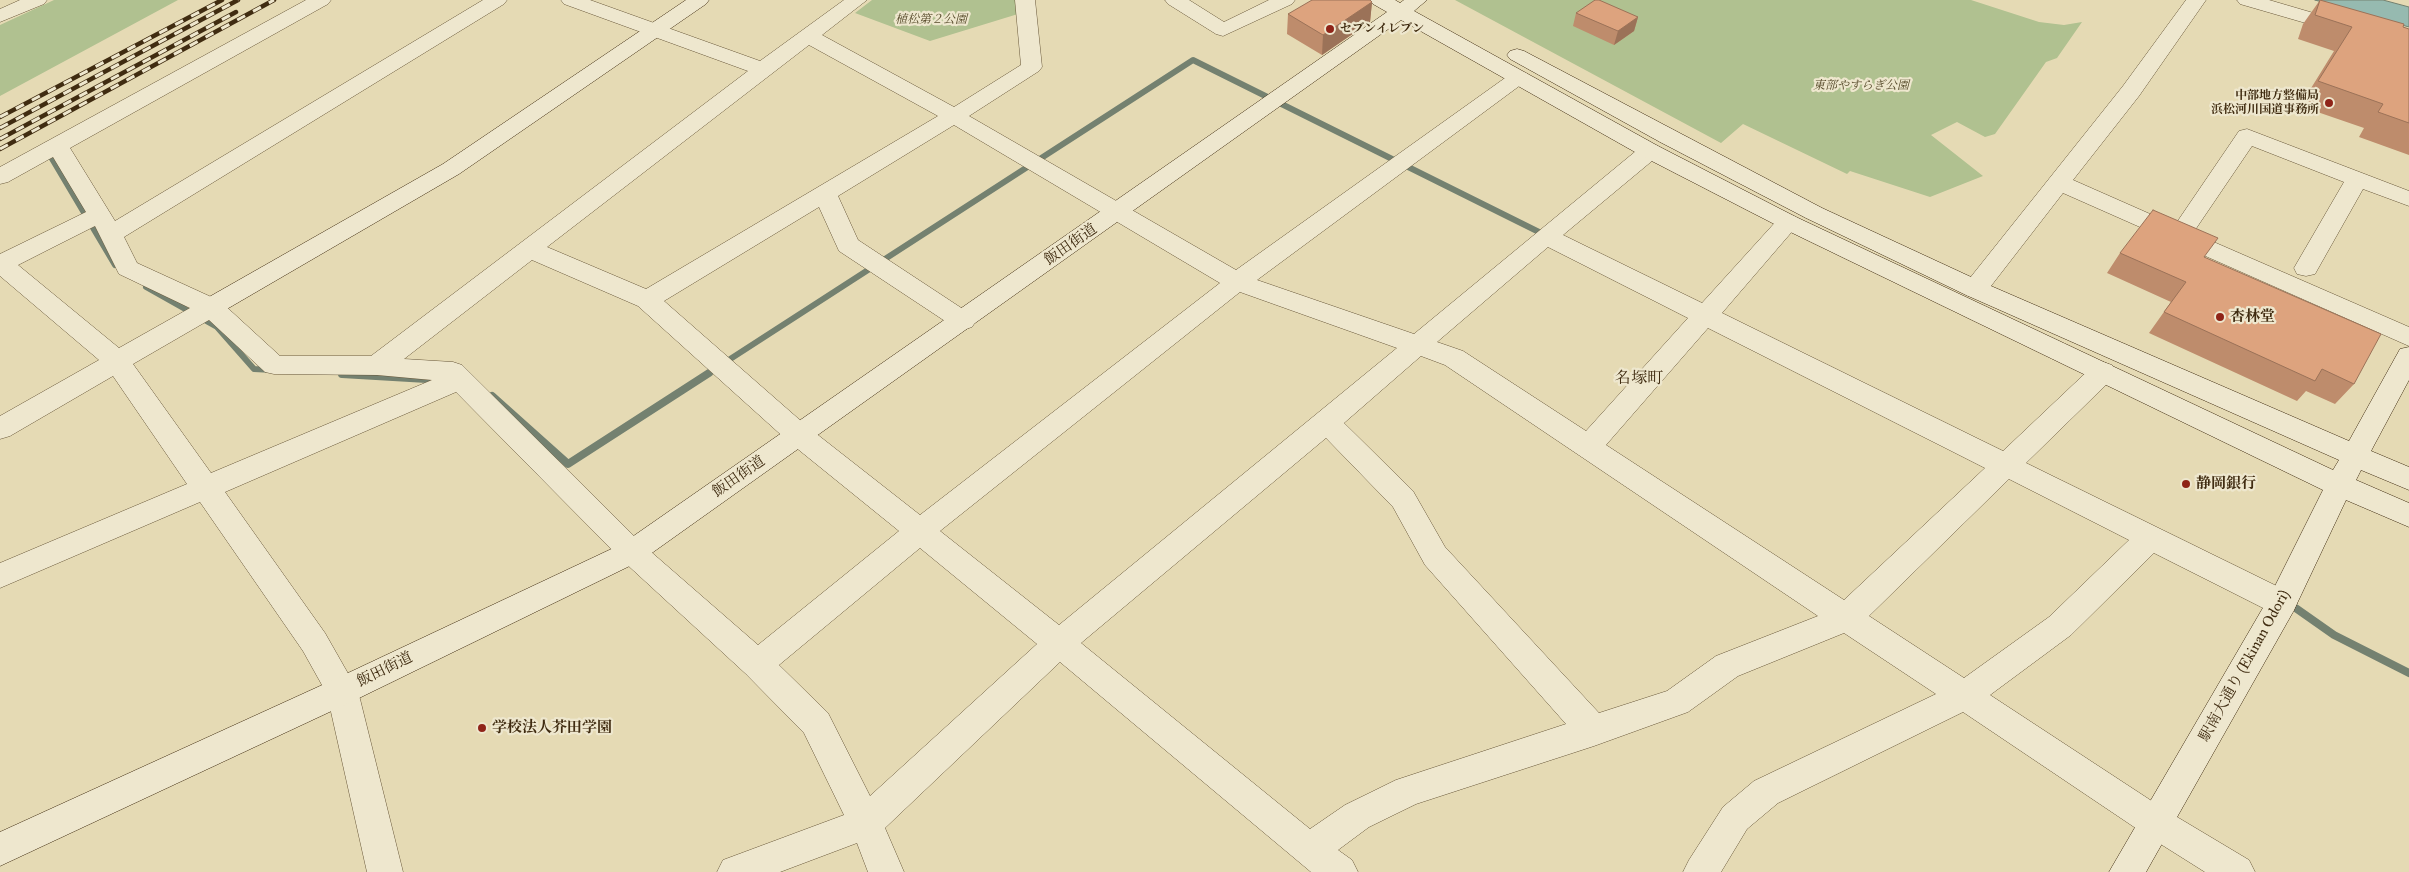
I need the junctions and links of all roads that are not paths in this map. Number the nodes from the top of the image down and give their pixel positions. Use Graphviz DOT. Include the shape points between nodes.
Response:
graph roads {
  1 [pos="37,0"];
  2 [pos="321,0"];
  3 [pos="497,0"];
  4 [pos="571,0"];
  5 [pos="699,0"];
  6 [pos="857,0"];
  7 [pos="1025,0"];
  8 [pos="1175,0"];
  9 [pos="1285,0"];
  10 [pos="2196,0"];
  11 [pos="2248,0"];
  12 [pos="1404,3"];
  13 [pos="0,16"];
  14 [pos="655,30"];
  15 [pos="809,36"];
  16 [pos="2409,47"];
  17 [pos="763,69"];
  18 [pos="1519,77"];
  19 [pos="954,116"];
  20 [pos="58,146"];
  21 [pos="1650,151"];
  22 [pos="0,177"];
  23 [pos="2357,179"];
  24 [pos="2058,183"];
  25 [pos="825,194"];
  26 [pos="2409,200"];
  27 [pos="1118,211"];
  28 [pos="1788,222"];
  29 [pos="104,225"];
  30 [pos="1546,236"];
  31 [pos="2180,236"];
  32 [pos="529,249"];
  33 [pos="0,264"];
  34 [pos="2306,268"];
  35 [pos="1237,282"];
  36 [pos="1975,289"];
  37 [pos="647,300"];
  38 [pos="211,307"];
  39 [pos="1703,316"];
  40 [pos="964,321"];
  41 [pos="2409,337"];
  42 [pos="1419,346"];
  43 [pos="2409,356"];
  44 [pos="117,361"];
  45 [pos="377,366"];
  46 [pos="2103,372"];
  47 [pos="460,379"];
  48 [pos="1327,422"];
  49 [pos="0,429"];
  50 [pos="799,435"];
  51 [pos="1587,448"];
  52 [pos="2357,456"];
  53 [pos="2005,467"];
  54 [pos="2409,479"];
  55 [pos="2339,485"];
  56 [pos="207,489"];
  57 [pos="2409,516"];
  58 [pos="920,531"];
  59 [pos="2150,538"];
  60 [pos="632,552"];
  61 [pos="0,576"];
  62 [pos="2282,603"];
  63 [pos="1846,618"];
  64 [pos="1059,643"];
  65 [pos="757,664"];
  66 [pos="342,691"];
  67 [pos="1964,696"];
  68 [pos="1594,731"];
  69 [pos="2155,822"];
  70 [pos="866,823"];
  71 [pos="0,849"];
  72 [pos="1313,853"];
  73 [pos="385,872"];
  74 [pos="735,872"];
  75 [pos="886,872"];
  76 [pos="1340,872"];
  77 [pos="1701,872"];
  78 [pos="2127,872"];
  79 [pos="2237,872"];
  1 -- 13 [label="street"];
  2 -- 20 [label="street"];
  3 -- 29 [label="street"];
  4 -- 14 [label="street"];
  5 -- 14 [label="street"];
  6 -- 15 [label="street"];
  7 -- 19 [label="street" via="1032,67"];
  8 -- 9 [label="street" via="1223,30"];
  10 -- 24 [label="street"];
  11 -- 16 [label="street"];
  12 -- 18 [label="street"];
  12 -- 27 [label="street, 飯田街道"];
  12 -- 36 [label="street" via="1814,212"];
  14 -- 17 [label="street"];
  14 -- 38 [label="street" via="451,169"];
  15 -- 17 [label="street"];
  15 -- 19 [label="street"];
  17 -- 32 [label="street"];
  18 -- 21 [label="street"];
  18 -- 35 [label="street"];
  19 -- 25 [label="street"];
  19 -- 27 [label="street"];
  20 -- 22 [label="street"];
  20 -- 29 [label="street"];
  21 -- 28 [label="street"];
  21 -- 30 [label="street"];
  23 -- 26 [label="street"];
  23 -- 31 [label="street" via="2247,136"];
  23 -- 34 [label="street"];
  24 -- 31 [label="street"];
  24 -- 36 [label="street"];
  25 -- 37 [label="street"];
  25 -- 40 [label="street" via="848,244"];
  27 -- 35 [label="street"];
  27 -- 40 [label="street, 飯田街道"];
  28 -- 39 [label="street"];
  28 -- 46 [label="street"];
  29 -- 33 [label="street"];
  29 -- 38 [label="street" via="128,268"];
  30 -- 39 [label="street"];
  30 -- 42 [label="street"];
  31 -- 41 [label="street"];
  32 -- 37 [label="street"];
  32 -- 45 [label="street"];
  33 -- 44 [label="street"];
  35 -- 42 [label="street"];
  35 -- 58 [label="street"];
  36 -- 52 [label="street"];
  37 -- 50 [label="street"];
  38 -- 44 [label="street"];
  38 -- 45 [label="street" via="274,365"];
  39 -- 51 [label="street"];
  39 -- 53 [label="street"];
  40 -- 50 [label="street, 飯田街道"];
  42 -- 48 [label="street"];
  42 -- 51 [label="street" via="1454,358"];
  43 -- 52 [label="street, 駅南大通り (Ekinan Odori)"];
  44 -- 49 [label="street"];
  44 -- 56 [label="street"];
  45 -- 47 [label="street" via="453,372"];
  46 -- 53 [label="street"];
  46 -- 55 [label="street"];
  47 -- 56 [label="street"];
  47 -- 60 [label="street"];
  48 -- 64 [label="street"];
  48 -- 68 [label="street" via="1403,499 1435,556"];
  50 -- 58 [label="street"];
  50 -- 60 [label="street, 飯田街道"];
  51 -- 63 [label="street"];
  52 -- 54 [label="street"];
  52 -- 55 [label="street, 駅南大通り (Ekinan Odori)"];
  53 -- 59 [label="street"];
  53 -- 63 [label="street"];
  55 -- 57 [label="street"];
  55 -- 62 [label="street, 駅南大通り (Ekinan Odori)"];
  56 -- 61 [label="street"];
  56 -- 66 [label="street" via="314,642"];
  58 -- 64 [label="street"];
  58 -- 65 [label="street"];
  59 -- 62 [label="street"];
  59 -- 67 [label="street" via="2060,626"];
  60 -- 65 [label="street"];
  60 -- 66 [label="street, 飯田街道"];
  62 -- 69 [label="street, 駅南大通り (Ekinan Odori)"];
  63 -- 67 [label="street"];
  63 -- 68 [label="street" via="1727,666 1677,702"];
  64 -- 70 [label="street"];
  64 -- 72 [label="street"];
  65 -- 70 [label="street" via="816,723"];
  66 -- 71 [label="street, 飯田街道"];
  66 -- 73 [label="street"];
  67 -- 69 [label="street"];
  67 -- 77 [label="street" via="1766,792 1735,818"];
  68 -- 72 [label="street" via="1408,791 1357,816 1322,841"];
  69 -- 78 [label="street, 駅南大通り (Ekinan Odori)"];
  69 -- 79 [label="street"];
  70 -- 74 [label="street"];
  70 -- 75 [label="street"];
  72 -- 76 [label="street"];
}
